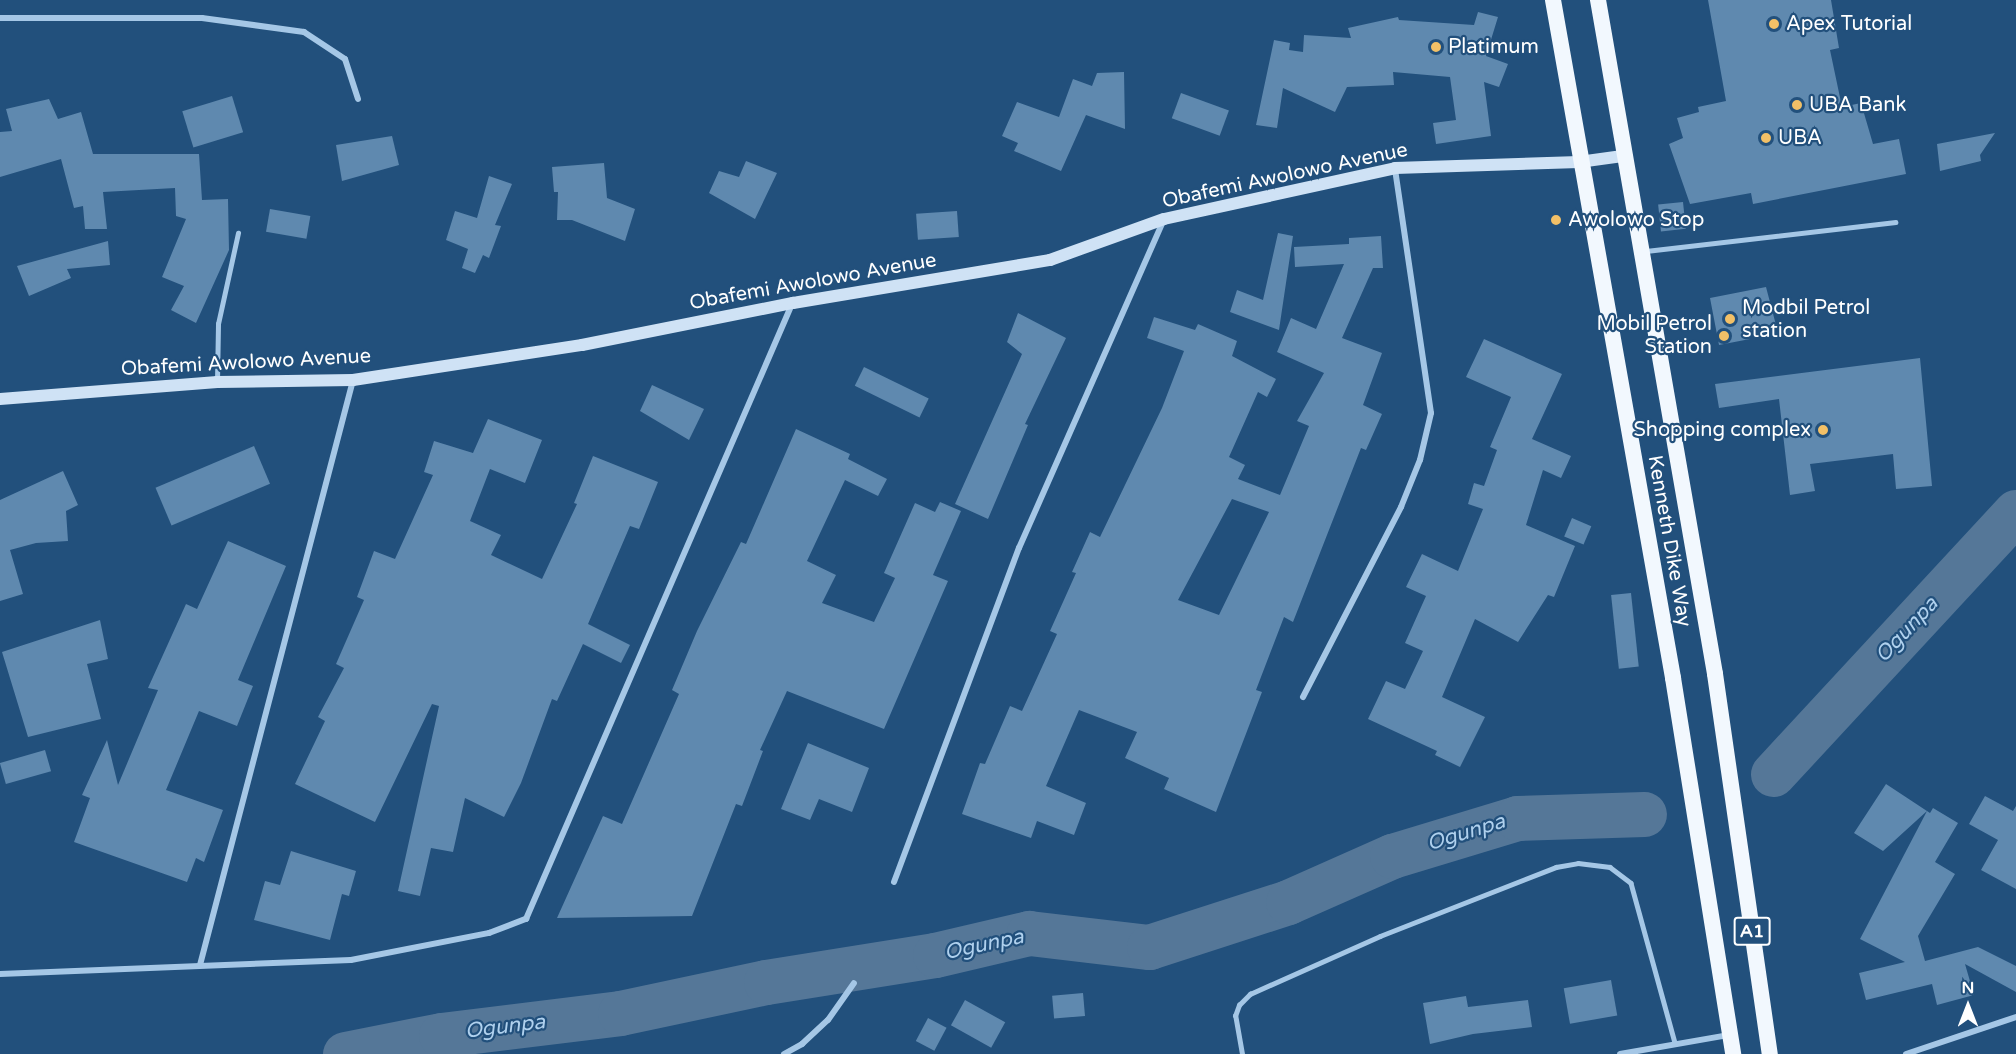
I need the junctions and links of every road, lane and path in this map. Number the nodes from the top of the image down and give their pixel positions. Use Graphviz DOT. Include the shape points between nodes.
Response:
graph roads {
  1 [pos="1553,0"];
  2 [pos="1598,0"];
  3 [pos="0,18"];
  4 [pos="358,99"];
  5 [pos="1623,156"];
  6 [pos="1579,162"];
  7 [pos="1395,168"];
  8 [pos="1164,219"];
  9 [pos="1895,222"];
  10 [pos="238,233"];
  11 [pos="1640,252"];
  12 [pos="793,303"];
  13 [pos="353,380"];
  14 [pos="217,382"];
  15 [pos="0,399"];
  16 [pos="1303,697"];
  17 [pos="894,882"];
  18 [pos="200,965"];
  19 [pos="0,974"];
  20 [pos="854,983"];
  21 [pos="2016,1017"];
  22 [pos="1730,1035"];
  23 [pos="1675,1043"];
  24 [pos="784,1054"];
  25 [pos="1242,1054"];
  26 [pos="1620,1054"];
  27 [pos="1733,1054"];
  28 [pos="1770,1054"];
  29 [pos="1906,1054"];
  1 -- 6 [label="highway, Kenneth Dike Way / A1"];
  2 -- 5 [label="highway, Kenneth Dike Way / A1"];
  3 -- 4 [label="street" via="202,18 304,32 345,59"];
  5 -- 6 [label="main road, Obafemi Awolowo Avenue"];
  5 -- 11 [label="highway, Kenneth Dike Way / A1"];
  6 -- 7 [label="main road, Obafemi Awolowo Avenue"];
  6 -- 22 [label="highway, Kenneth Dike Way / A1" via="1673,678"];
  7 -- 8 [label="main road, Obafemi Awolowo Avenue"];
  7 -- 16 [label="street" via="1431,413 1420,460 1401,507"];
  8 -- 12 [label="main road, Obafemi Awolowo Avenue" via="1050,260"];
  8 -- 17 [label="street" via="1019,548"];
  9 -- 11 [label="lane"];
  10 -- 14 [label="lane" via="218,324"];
  11 -- 28 [label="highway, Kenneth Dike Way / A1" via="1715,674"];
  12 -- 13 [label="main road, Obafemi Awolowo Avenue" via="582,345"];
  12 -- 18 [label="street" via="526,919 489,933 351,960"];
  13 -- 14 [label="main road, Obafemi Awolowo Avenue"];
  13 -- 18 [label="street"];
  14 -- 15 [label="main road, Obafemi Awolowo Avenue"];
  18 -- 19 [label="street"];
  20 -- 24 [label="street" via="828,1020 802,1044"];
  21 -- 29 [label="street"];
  22 -- 23 [label="street"];
  22 -- 27 [label="highway, Kenneth Dike Way / A1"];
  23 -- 25 [label="lane" via="1631,883 1610,867 1578,863 1556,867 1380,936 1250,994 1235,1016"];
  23 -- 26 [label="street"];
}
